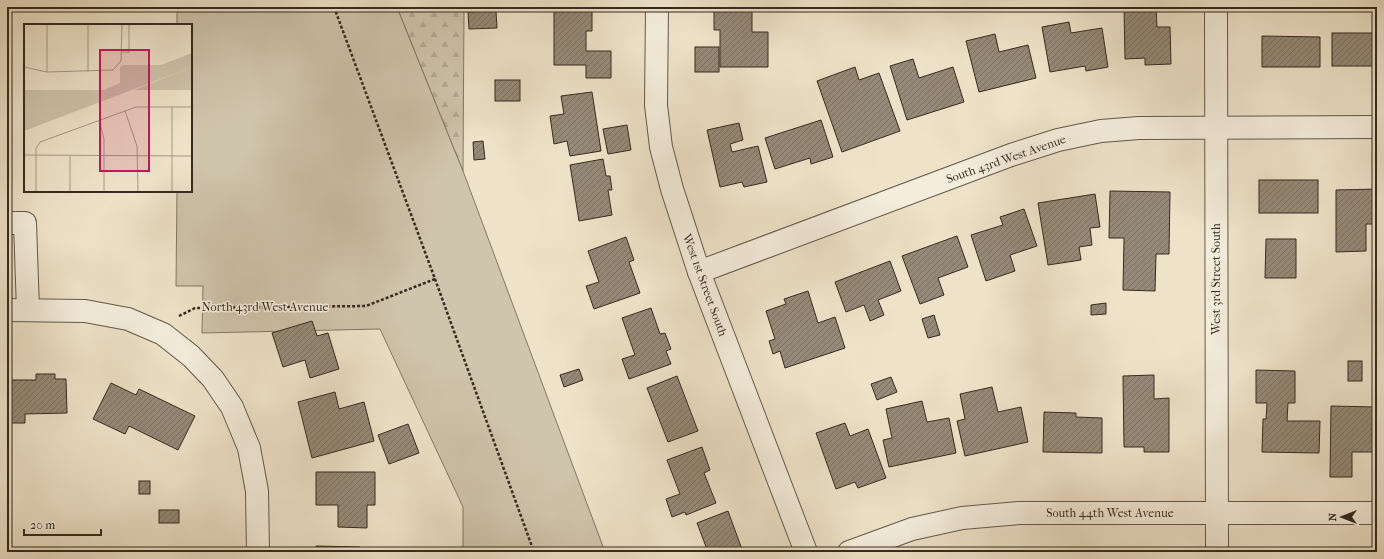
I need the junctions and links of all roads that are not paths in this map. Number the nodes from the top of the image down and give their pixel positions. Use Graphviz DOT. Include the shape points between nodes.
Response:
graph roads {
  1 [pos="656,7"];
  2 [pos="1216,7"];
  3 [pos="1216,127"];
  4 [pos="1377,127"];
  5 [pos="7,223"];
  6 [pos="699,272"];
  7 [pos="18,310"];
  8 [pos="1217,513"];
  9 [pos="1377,513"];
  10 [pos="258,552"];
  11 [pos="806,552"];
  12 [pos="849,552"];
  13 [pos="1216,552"];
  1 -- 6 [label="street, West 1st Street South" via="656,105 661,147"];
  2 -- 3 [label="street, West 3rd Street South"];
  3 -- 4 [label="street, South 43rd West Avenue"];
  3 -- 6 [label="street, South 43rd West Avenue" via="1124,129 1058,140 1003,158"];
  3 -- 8 [label="street, West 3rd Street South"];
  5 -- 7 [label="street" via="25,223"];
  6 -- 11 [label="street, West 1st Street South"];
  7 -- 10 [label="street" via="85,311 128,319 163,334 191,356 232,407 249,448 257,491"];
  8 -- 9 [label="street, South 44th West Avenue"];
  8 -- 12 [label="street, South 44th West Avenue" via="1019,513 962,518 912,529"];
  8 -- 13 [label="street, West 3rd Street South"];
}
